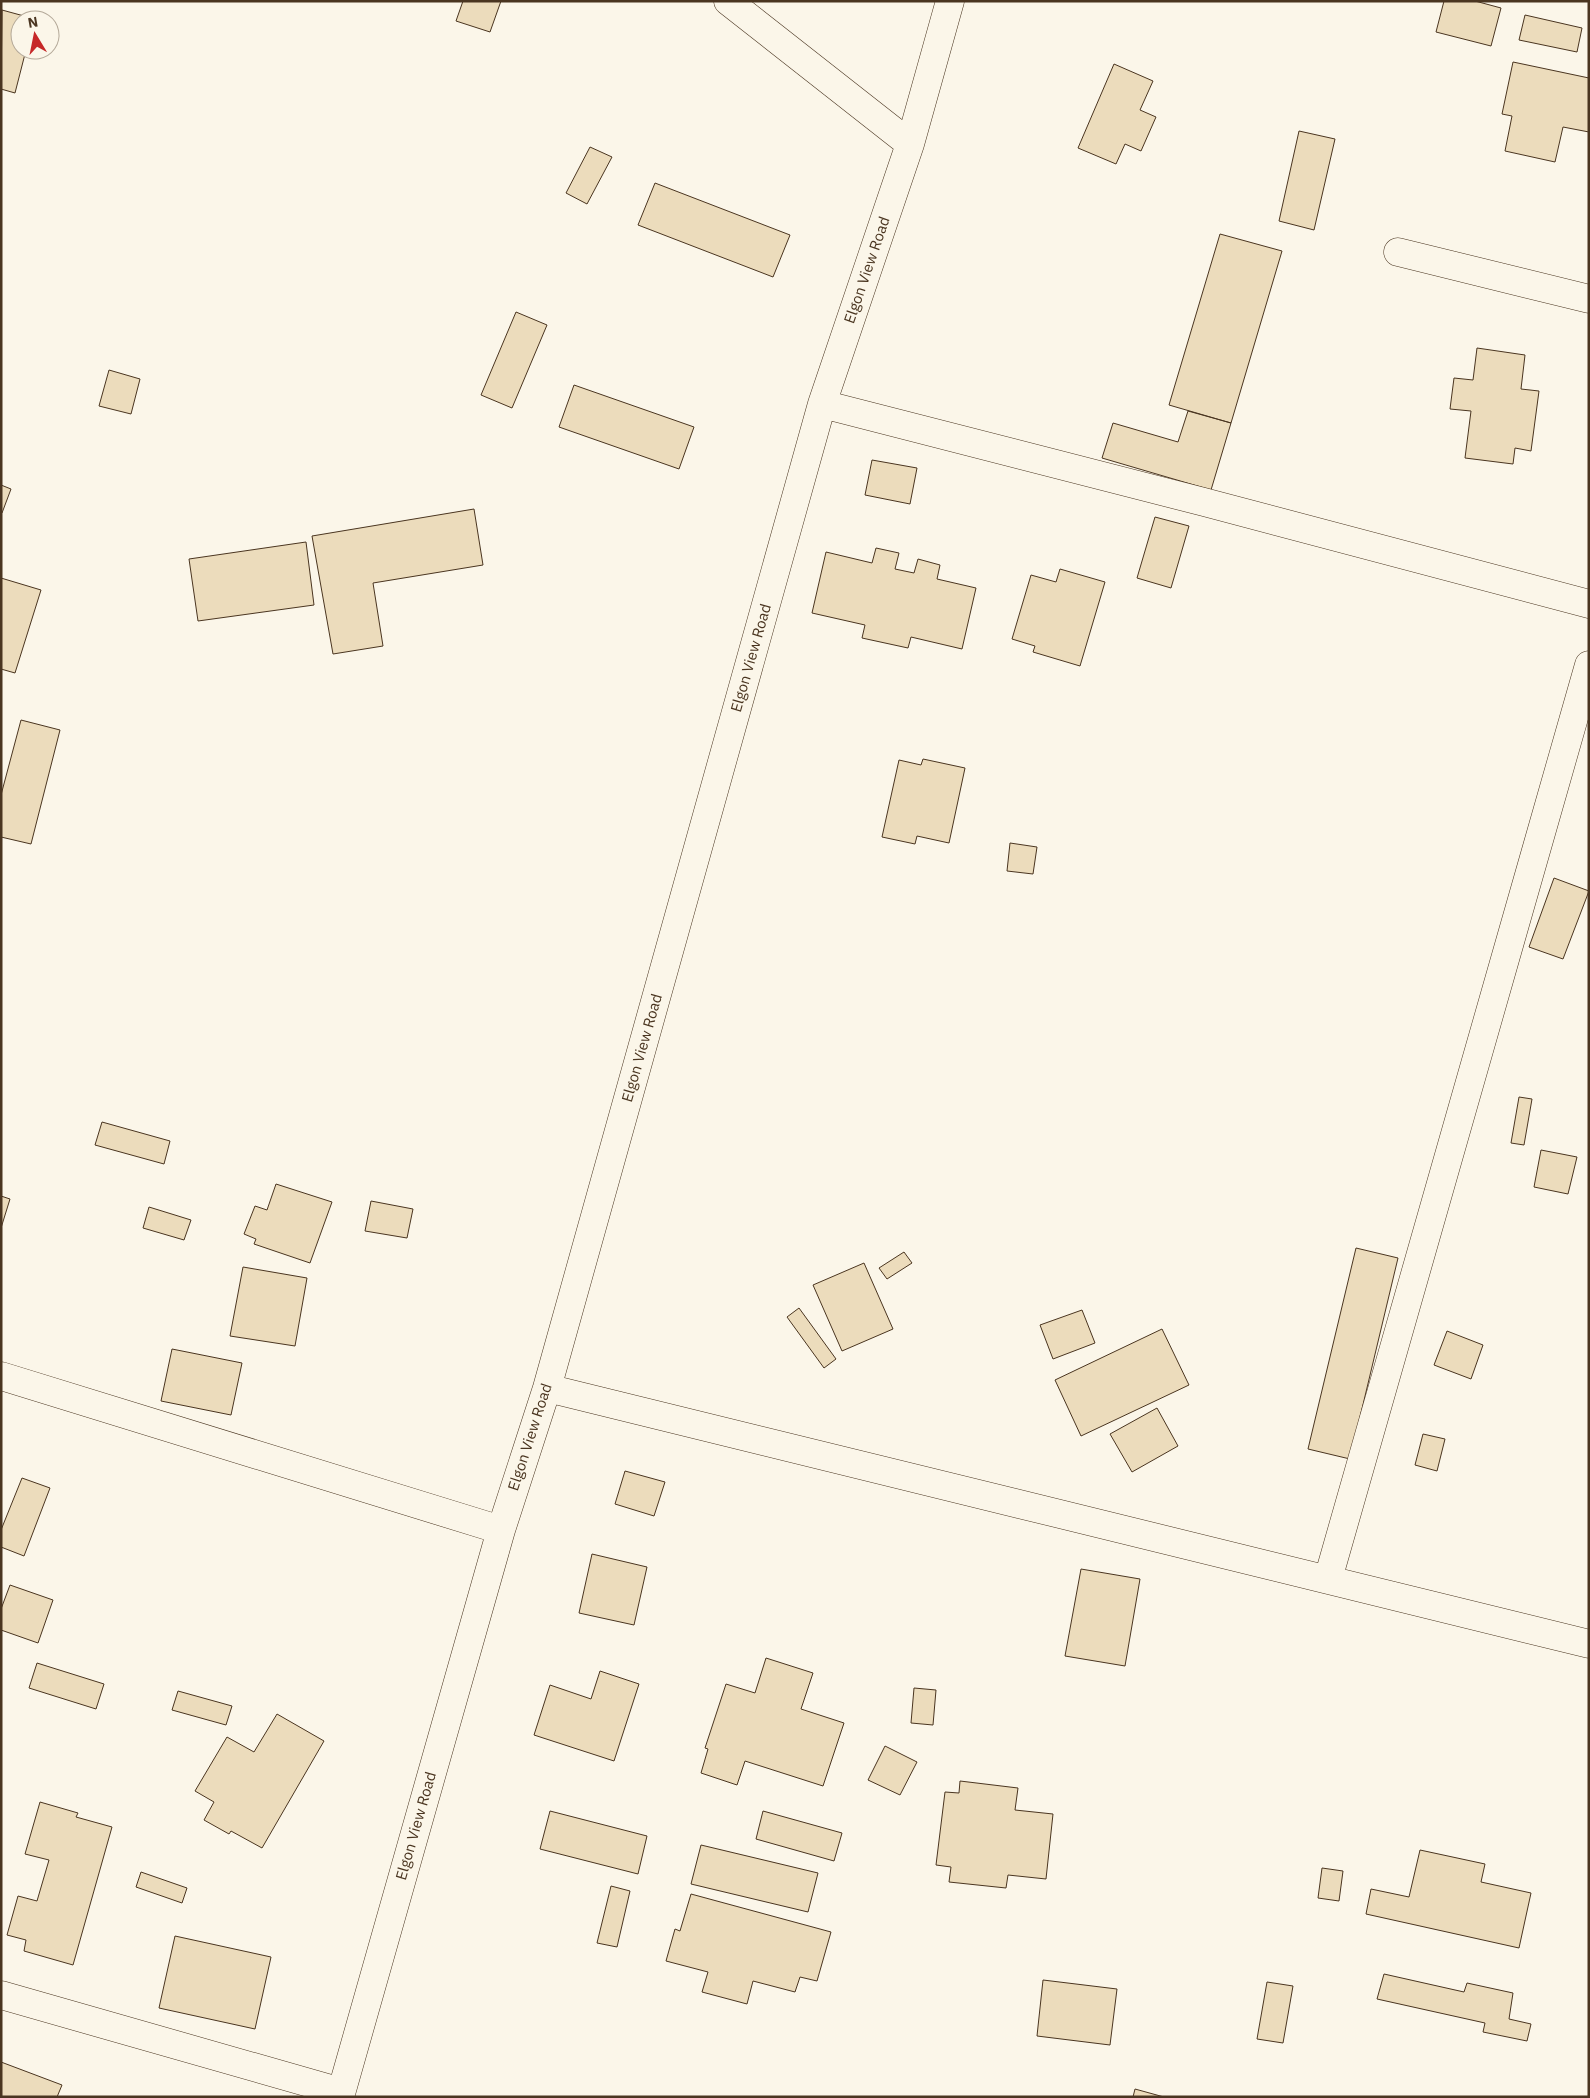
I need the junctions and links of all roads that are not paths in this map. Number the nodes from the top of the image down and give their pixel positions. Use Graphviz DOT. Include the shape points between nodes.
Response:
graph roads {
  1 [pos="728,1"];
  2 [pos="950,1"];
  3 [pos="910,144"];
  4 [pos="1398,252"];
  5 [pos="1589,299"];
  6 [pos="822,404"];
  7 [pos="1589,604"];
  8 [pos="1589,665"];
  9 [pos="1,1376"];
  10 [pos="547,1388"];
  11 [pos="500,1530"];
  12 [pos="1328,1580"];
  13 [pos="1589,1644"];
  14 [pos="1,1995"];
  15 [pos="340,2095"];
  1 -- 3 [label="street"];
  2 -- 3 [label="street, Elgon View Road"];
  3 -- 6 [label="street, Elgon View Road"];
  4 -- 5 [label="street"];
  6 -- 7 [label="street"];
  6 -- 10 [label="street, Elgon View Road"];
  8 -- 12 [label="street"];
  9 -- 11 [label="street"];
  10 -- 11 [label="street, Elgon View Road"];
  10 -- 12 [label="street"];
  11 -- 15 [label="street, Elgon View Road"];
  12 -- 13 [label="street"];
  14 -- 15 [label="street"];
}
